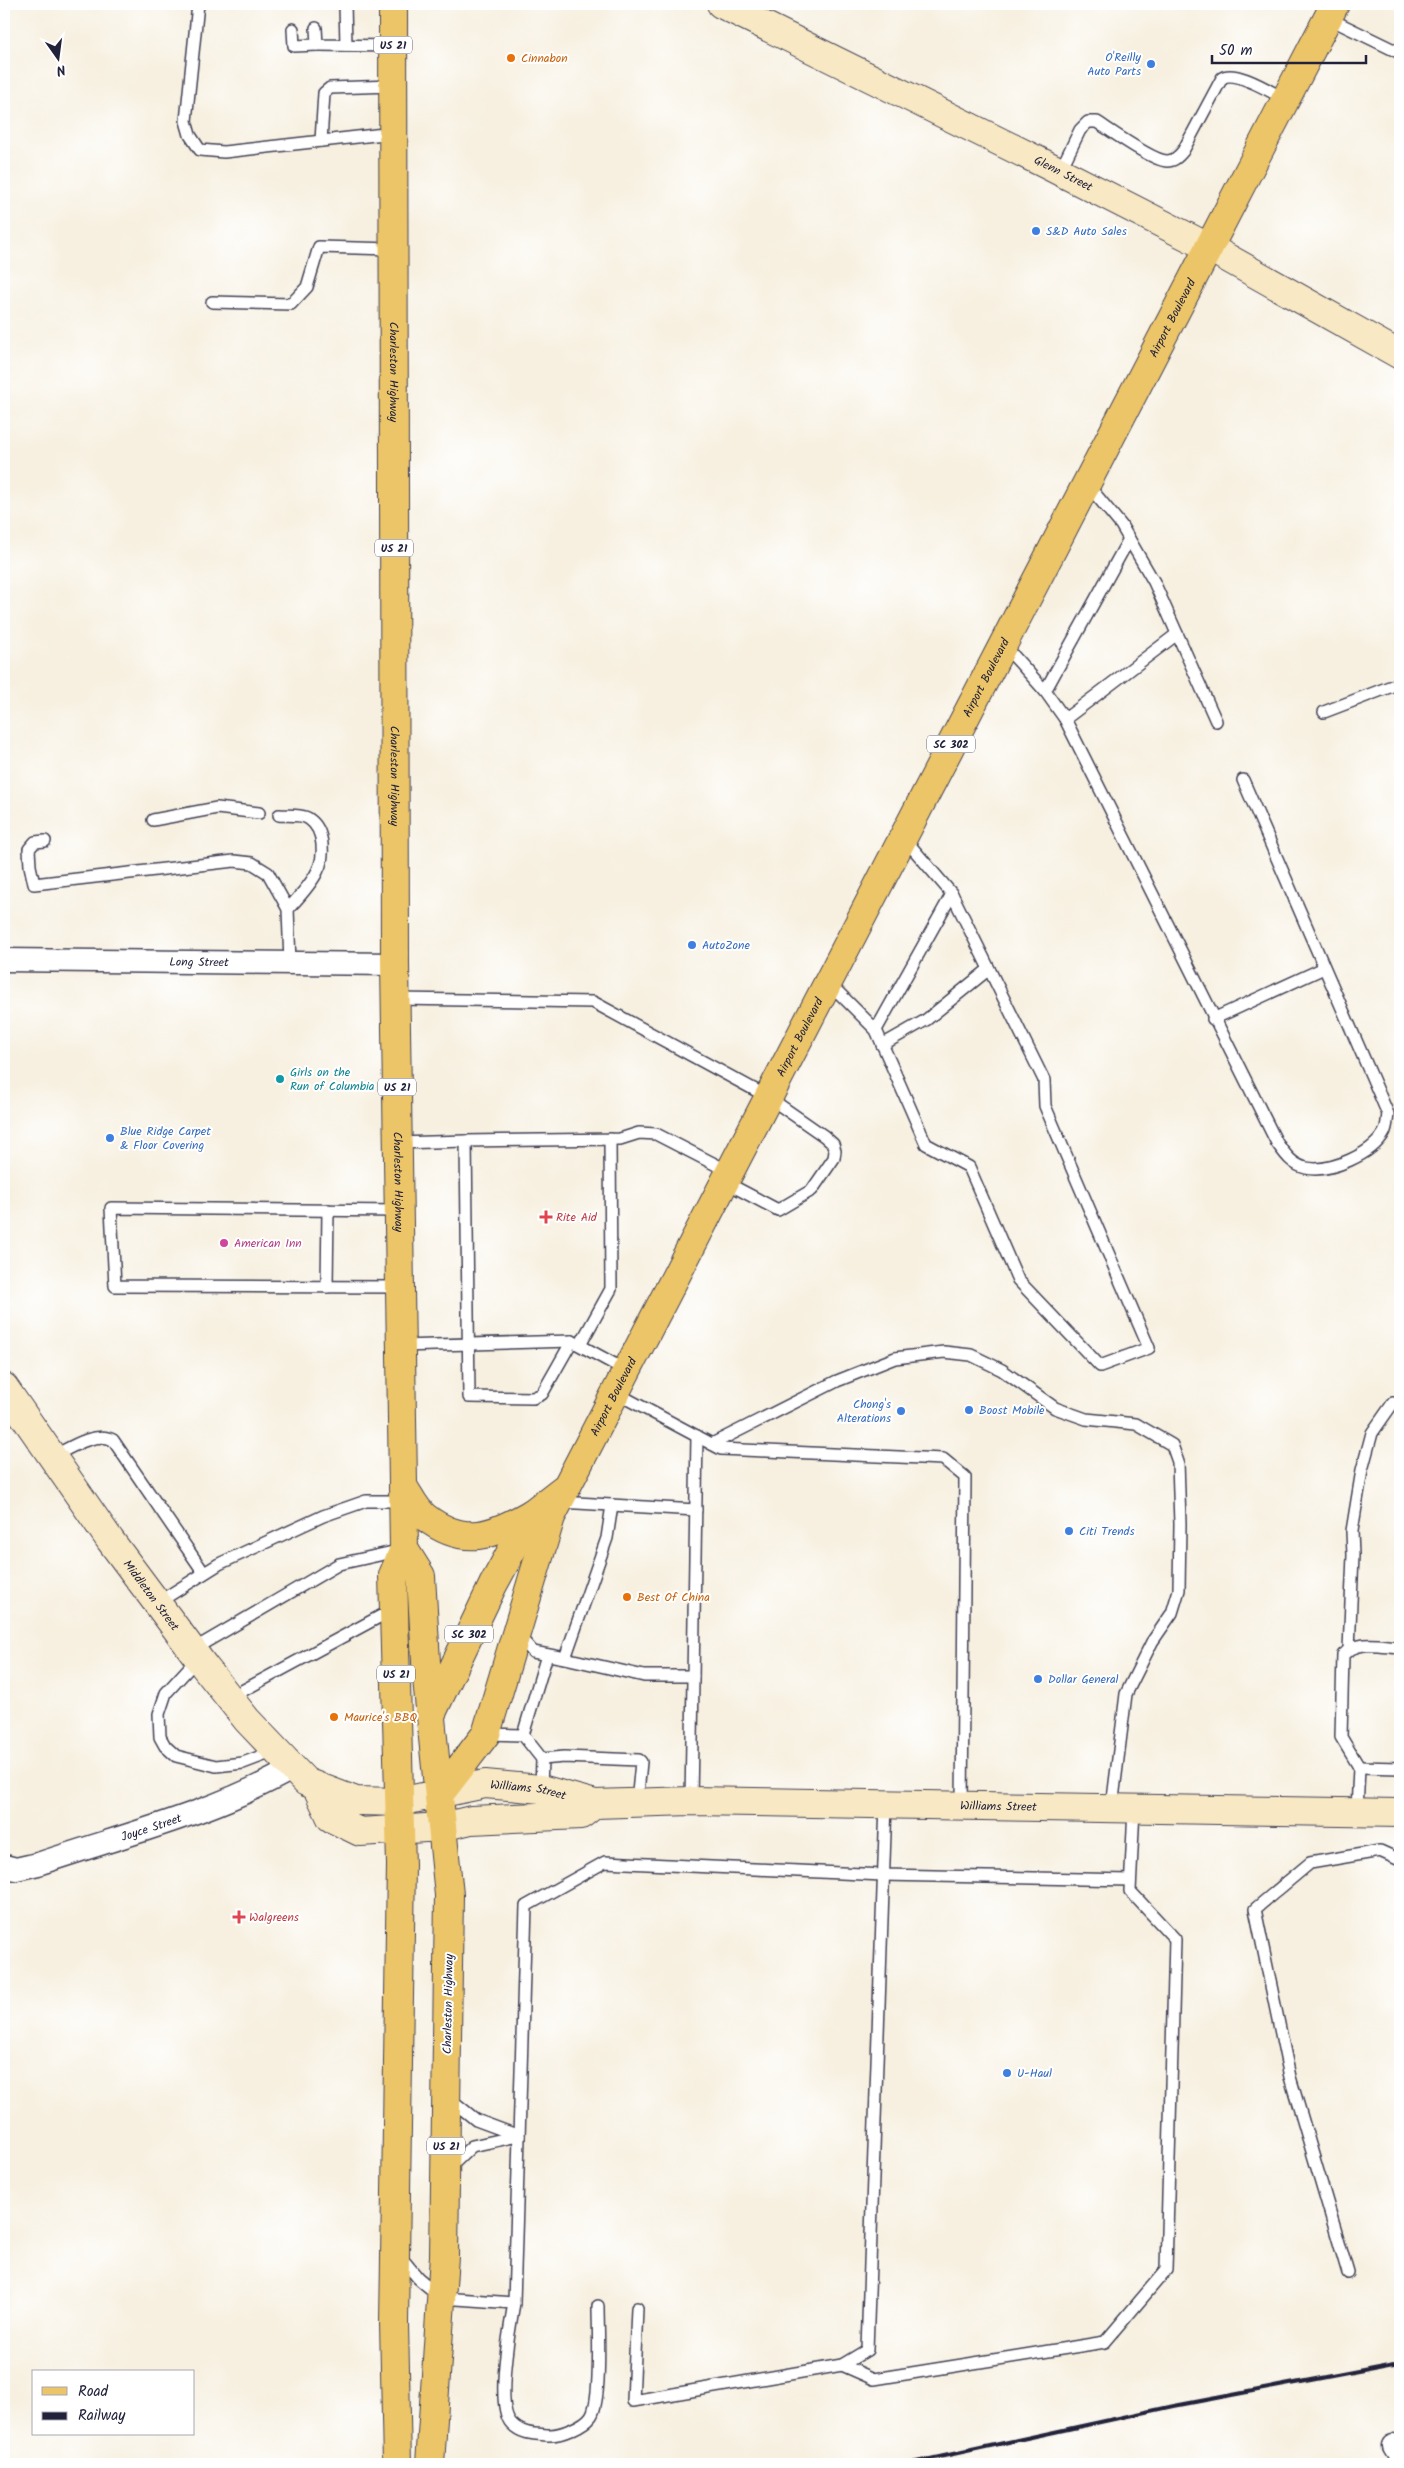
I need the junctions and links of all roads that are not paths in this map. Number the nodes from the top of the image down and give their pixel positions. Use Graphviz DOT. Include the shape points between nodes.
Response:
graph roads {
  1 [pos="198,4"];
  2 [pos="345,4"];
  3 [pos="393,4"];
  4 [pos="721,4"];
  5 [pos="1331,11"];
  6 [pos="316,28"];
  7 [pos="293,29"];
  8 [pos="316,45"];
  9 [pos="346,46"];
  10 [pos="393,46"];
  11 [pos="1400,53"];
  12 [pos="393,86"];
  13 [pos="1285,99"];
  14 [pos="393,133"];
  15 [pos="321,141"];
  16 [pos="1060,171"];
  17 [pos="1208,247"];
  18 [pos="393,248"];
  19 [pos="212,302"];
  20 [pos="1400,355"];
  21 [pos="1086,483"];
  22 [pos="1129,539"];
  23 [pos="1177,634"];
  24 [pos="1003,644"];
  25 [pos="1400,682"];
  26 [pos="1045,690"];
  27 [pos="1324,712"];
  28 [pos="1065,719"];
  29 [pos="1216,721"];
  30 [pos="1243,780"];
  31 [pos="259,813"];
  32 [pos="279,815"];
  33 [pos="154,820"];
  34 [pos="903,838"];
  35 [pos="45,841"];
  36 [pos="952,894"];
  37 [pos="288,909"];
  38 [pos="4,960"];
  39 [pos="290,963"];
  40 [pos="395,964"];
  41 [pos="1324,968"];
  42 [pos="989,969"];
  43 [pos="828,982"];
  44 [pos="396,999"];
  45 [pos="1213,1019"];
  46 [pos="876,1030"];
  47 [pos="882,1045"];
  48 [pos="768,1098"];
  49 [pos="610,1139"];
  50 [pos="466,1141"];
  51 [pos="398,1143"];
  52 [pos="727,1177"];
  53 [pos="328,1210"];
  54 [pos="399,1211"];
  55 [pos="327,1287"];
  56 [pos="400,1287"];
  57 [pos="467,1343"];
  58 [pos="576,1343"];
  59 [pos="400,1346"];
  60 [pos="621,1382"];
  61 [pos="4,1388"];
  62 [pos="1393,1403"];
  63 [pos="697,1436"];
  64 [pos="712,1444"];
  65 [pos="52,1457"];
  66 [pos="403,1493"];
  67 [pos="564,1494"];
  68 [pos="612,1505"];
  69 [pos="696,1510"];
  70 [pos="532,1513"];
  71 [pos="404,1549"];
  72 [pos="204,1573"];
  73 [pos="157,1603"];
  74 [pos="394,1609"];
  75 [pos="518,1634"];
  76 [pos="1400,1647"];
  77 [pos="1349,1650"];
  78 [pos="195,1654"];
  79 [pos="547,1654"];
  80 [pos="565,1658"];
  81 [pos="693,1676"];
  82 [pos="229,1698"];
  83 [pos="431,1715"];
  84 [pos="486,1734"];
  85 [pos="523,1735"];
  86 [pos="542,1759"];
  87 [pos="284,1760"];
  88 [pos="1359,1767"];
  89 [pos="1400,1768"];
  90 [pos="317,1788"];
  91 [pos="541,1789"];
  92 [pos="450,1792"];
  93 [pos="691,1801"];
  94 [pos="399,1802"];
  95 [pos="637,1803"];
  96 [pos="595,1804"];
  97 [pos="886,1804"];
  98 [pos="962,1805"];
  99 [pos="1123,1807"];
  100 [pos="1357,1811"];
  101 [pos="1400,1813"];
  102 [pos="471,1820"];
  103 [pos="442,1827"];
  104 [pos="400,1830"];
  105 [pos="1400,1860"];
  106 [pos="4,1866"];
  107 [pos="883,1875"];
  108 [pos="1130,1880"];
  109 [pos="446,2096"];
  110 [pos="519,2136"];
  111 [pos="446,2170"];
  112 [pos="395,2250"];
  113 [pos="1348,2273"];
  114 [pos="442,2298"];
  115 [pos="514,2303"];
  116 [pos="598,2306"];
  117 [pos="637,2308"];
  118 [pos="842,2365"];
  119 [pos="397,2464"];
  120 [pos="430,2464"];
  1 -- 15 [label="lane" via="186,121 200,150 224,152"];
  2 -- 9 [label="lane"];
  3 -- 10 [label="main road, Charleston Highway / US 21"];
  4 -- 16 [label="street, Glenn Street"];
  5 -- 11 [label="lane"];
  5 -- 13 [label="main road, Airport Boulevard / SC 302"];
  6 -- 8 [label="lane"];
  7 -- 8 [label="lane" via="294,46"];
  8 -- 9 [label="lane"];
  9 -- 10 [label="lane"];
  10 -- 12 [label="main road, Charleston Highway / US 21"];
  12 -- 14 [label="main road, Charleston Highway / US 21"];
  12 -- 15 [label="lane" via="330,88 324,93"];
  13 -- 16 [label="lane" via="1238,76 1226,75 1176,159 1166,161 1152,156 1097,122 1088,122 1080,130"];
  13 -- 17 [label="main road, Airport Boulevard / SC 302"];
  14 -- 15 [label="lane"];
  14 -- 18 [label="main road, Charleston Highway / US 21"];
  16 -- 17 [label="street, Glenn Street"];
  17 -- 20 [label="street, Glenn Street"];
  17 -- 21 [label="main road, Airport Boulevard / SC 302"];
  18 -- 19 [label="lane" via="319,247 308,287 291,304"];
  18 -- 40 [label="main road, Charleston Highway / US 21"];
  21 -- 22 [label="lane"];
  21 -- 24 [label="main road, Airport Boulevard / SC 302"];
  22 -- 23 [label="lane" via="1154,582"];
  22 -- 26 [label="lane"];
  23 -- 28 [label="lane"];
  23 -- 29 [label="lane"];
  24 -- 26 [label="lane"];
  24 -- 34 [label="main road, Airport Boulevard / SC 302"];
  25 -- 27 [label="lane"];
  26 -- 28 [label="lane"];
  28 -- 45 [label="lane"];
  30 -- 41 [label="lane"];
  31 -- 33 [label="lane" via="217,808"];
  32 -- 37 [label="lane" via="308,818 319,828 322,839 318,872"];
  34 -- 36 [label="lane"];
  34 -- 43 [label="main road, Airport Boulevard / SC 302"];
  35 -- 37 [label="lane" via="35,842 29,849 34,884 234,861 252,863 268,874"];
  36 -- 42 [label="lane"];
  36 -- 46 [label="lane"];
  37 -- 39 [label="lane"];
  38 -- 39 [label="street, Long Street"];
  39 -- 40 [label="street, Long Street"];
  40 -- 44 [label="main road, Charleston Highway / US 21"];
  41 -- 45 [label="lane"];
  41 -- 45 [label="lane" via="1388,1114 1385,1132 1367,1152 1323,1168 1306,1168 1290,1161 1277,1144"];
  42 -- 47 [label="lane" via="926,1020"];
  42 -- 47 [label="lane" via="1044,1080 1045,1106 1149,1348 1100,1366 1018,1280 969,1167 926,1144"];
  43 -- 46 [label="lane"];
  43 -- 48 [label="main road, Airport Boulevard / SC 302"];
  44 -- 48 [label="lane" via="593,1002"];
  44 -- 51 [label="main road, Charleston Highway / US 21"];
  46 -- 47 [label="lane"];
  48 -- 52 [label="main road, Airport Boulevard / SC 302"];
  48 -- 52 [label="lane" via="832,1144 834,1158 812,1190 778,1210"];
  49 -- 50 [label="lane"];
  49 -- 52 [label="lane" via="639,1133 656,1134"];
  49 -- 58 [label="lane" via="611,1289"];
  50 -- 51 [label="lane"];
  50 -- 57 [label="lane"];
  51 -- 54 [label="main road, Charleston Highway / US 21"];
  52 -- 60 [label="main road, Airport Boulevard / SC 302"];
  53 -- 54 [label="lane"];
  53 -- 55 [label="lane"];
  53 -- 55 [label="lane" via="111,1208 115,1286"];
  54 -- 56 [label="main road, Charleston Highway / US 21"];
  55 -- 56 [label="lane"];
  56 -- 59 [label="main road, Charleston Highway / US 21"];
  57 -- 58 [label="lane"];
  57 -- 58 [label="lane" via="469,1397 533,1398 542,1394"];
  57 -- 59 [label="lane"];
  58 -- 60 [label="lane"];
  59 -- 66 [label="main road, Charleston Highway / US 21"];
  60 -- 63 [label="lane"];
  60 -- 67 [label="main road, Airport Boulevard / SC 302"];
  61 -- 65 [label="street, Middleton Street"];
  62 -- 77 [label="lane" via="1372,1433 1362,1470 1352,1531"];
  63 -- 64 [label="lane"];
  63 -- 69 [label="lane"];
  64 -- 98 [label="lane" via="721,1449 943,1459 965,1477"];
  64 -- 99 [label="lane" via="862,1371 895,1358 944,1352 971,1356 1002,1370 1055,1408 1086,1419 1136,1424 1172,1445 1178,1462 1179,1590 1172,1613 1152,1642 1126,1694"];
  65 -- 72 [label="lane" via="97,1438 113,1440"];
  65 -- 73 [label="street, Middleton Street"];
  66 -- 70 [label="main road" via="424,1517 473,1537 501,1531"];
  66 -- 71 [label="main road, Charleston Highway / US 21"];
  66 -- 72 [label="lane" via="366,1501 323,1516"];
  67 -- 68 [label="lane"];
  67 -- 70 [label="main road, Airport Boulevard / SC 302"];
  67 -- 75 [label="main road, Airport Boulevard / SC 302" via="552,1517"];
  68 -- 69 [label="lane"];
  68 -- 80 [label="lane" via="607,1538"];
  69 -- 81 [label="lane"];
  70 -- 83 [label="main road, Airport Boulevard / SC 302" via="493,1585"];
  71 -- 74 [label="main road, Charleston Highway / US 21" via="393,1575"];
  71 -- 78 [label="lane" via="339,1564"];
  71 -- 83 [label="main road, Charleston Highway / US 21" via="422,1576"];
  72 -- 73 [label="lane"];
  73 -- 78 [label="street, Middleton Street"];
  74 -- 82 [label="lane"];
  74 -- 94 [label="main road, Charleston Highway / US 21"];
  75 -- 79 [label="lane" via="533,1652"];
  75 -- 84 [label="main road, Airport Boulevard / SC 302"];
  76 -- 77 [label="lane" via="1362,1644"];
  77 -- 88 [label="lane" via="1344,1655 1341,1737"];
  78 -- 82 [label="street, Middleton Street"];
  78 -- 87 [label="lane" via="166,1693 159,1714 160,1737 165,1746 176,1756 216,1766"];
  79 -- 80 [label="lane"];
  79 -- 85 [label="lane"];
  80 -- 81 [label="lane" via="644,1676"];
  81 -- 93 [label="lane"];
  82 -- 87 [label="street, Middleton Street"];
  83 -- 92 [label="main road, Charleston Highway / US 21"];
  83 -- 94 [label="main road, Airport Boulevard / SC 302"];
  84 -- 85 [label="lane"];
  84 -- 92 [label="main road, Airport Boulevard / SC 302"];
  85 -- 86 [label="lane"];
  86 -- 91 [label="lane"];
  86 -- 95 [label="lane" via="640,1760"];
  87 -- 90 [label="street, Middleton Street" via="306,1782"];
  87 -- 106 [label="street, Joyce Street" via="270,1781 208,1807 38,1864 16,1869"];
  88 -- 89 [label="lane"];
  88 -- 100 [label="lane"];
  90 -- 94 [label="street, Middleton Street" via="356,1801"];
  90 -- 104 [label="street, Middleton Street" via="331,1818 360,1832"];
  91 -- 92 [label="street, Williams Street" via="485,1784"];
  91 -- 96 [label="street, Williams Street"];
  92 -- 94 [label="street, Middleton Street"];
  92 -- 103 [label="main road, Charleston Highway / US 21"];
  93 -- 95 [label="street, Williams Street"];
  93 -- 97 [label="street, Williams Street"];
  94 -- 104 [label="main road, Charleston Highway / US 21"];
  95 -- 96 [label="street, Williams Street"];
  96 -- 102 [label="street, Williams Street" via="581,1815"];
  97 -- 98 [label="street, Williams Street"];
  97 -- 107 [label="lane"];
  98 -- 99 [label="street, Williams Street"];
  99 -- 100 [label="street, Williams Street"];
  99 -- 108 [label="lane"];
  100 -- 101 [label="street, Williams Street"];
  102 -- 103 [label="street, Middleton Street"];
  103 -- 104 [label="street, Middleton Street"];
  103 -- 109 [label="main road, Charleston Highway / US 21" via="449,1895"];
  104 -- 112 [label="main road, Charleston Highway / US 21"];
  105 -- 113 [label="lane" via="1380,1851 1310,1863 1255,1909 1290,2077"];
  107 -- 108 [label="lane"];
  107 -- 110 [label="lane" via="605,1862 526,1906"];
  107 -- 118 [label="lane" via="867,2350"];
  108 -- 118 [label="lane" via="1130,1891 1175,1939 1166,2270 1105,2342 874,2380"];
  109 -- 110 [label="lane" via="476,2120"];
  109 -- 111 [label="main road, Charleston Highway / US 21"];
  110 -- 111 [label="lane" via="472,2146"];
  110 -- 115 [label="lane"];
  111 -- 114 [label="main road, Charleston Highway / US 21"];
  112 -- 114 [label="lane" via="418,2278"];
  112 -- 119 [label="main road, Charleston Highway / US 21"];
  114 -- 115 [label="lane"];
  114 -- 120 [label="main road, Charleston Highway / US 21"];
  115 -- 116 [label="lane" via="505,2359 505,2409 510,2422 530,2434 553,2435 591,2416 598,2372"];
  117 -- 118 [label="lane" via="633,2401"];
}
